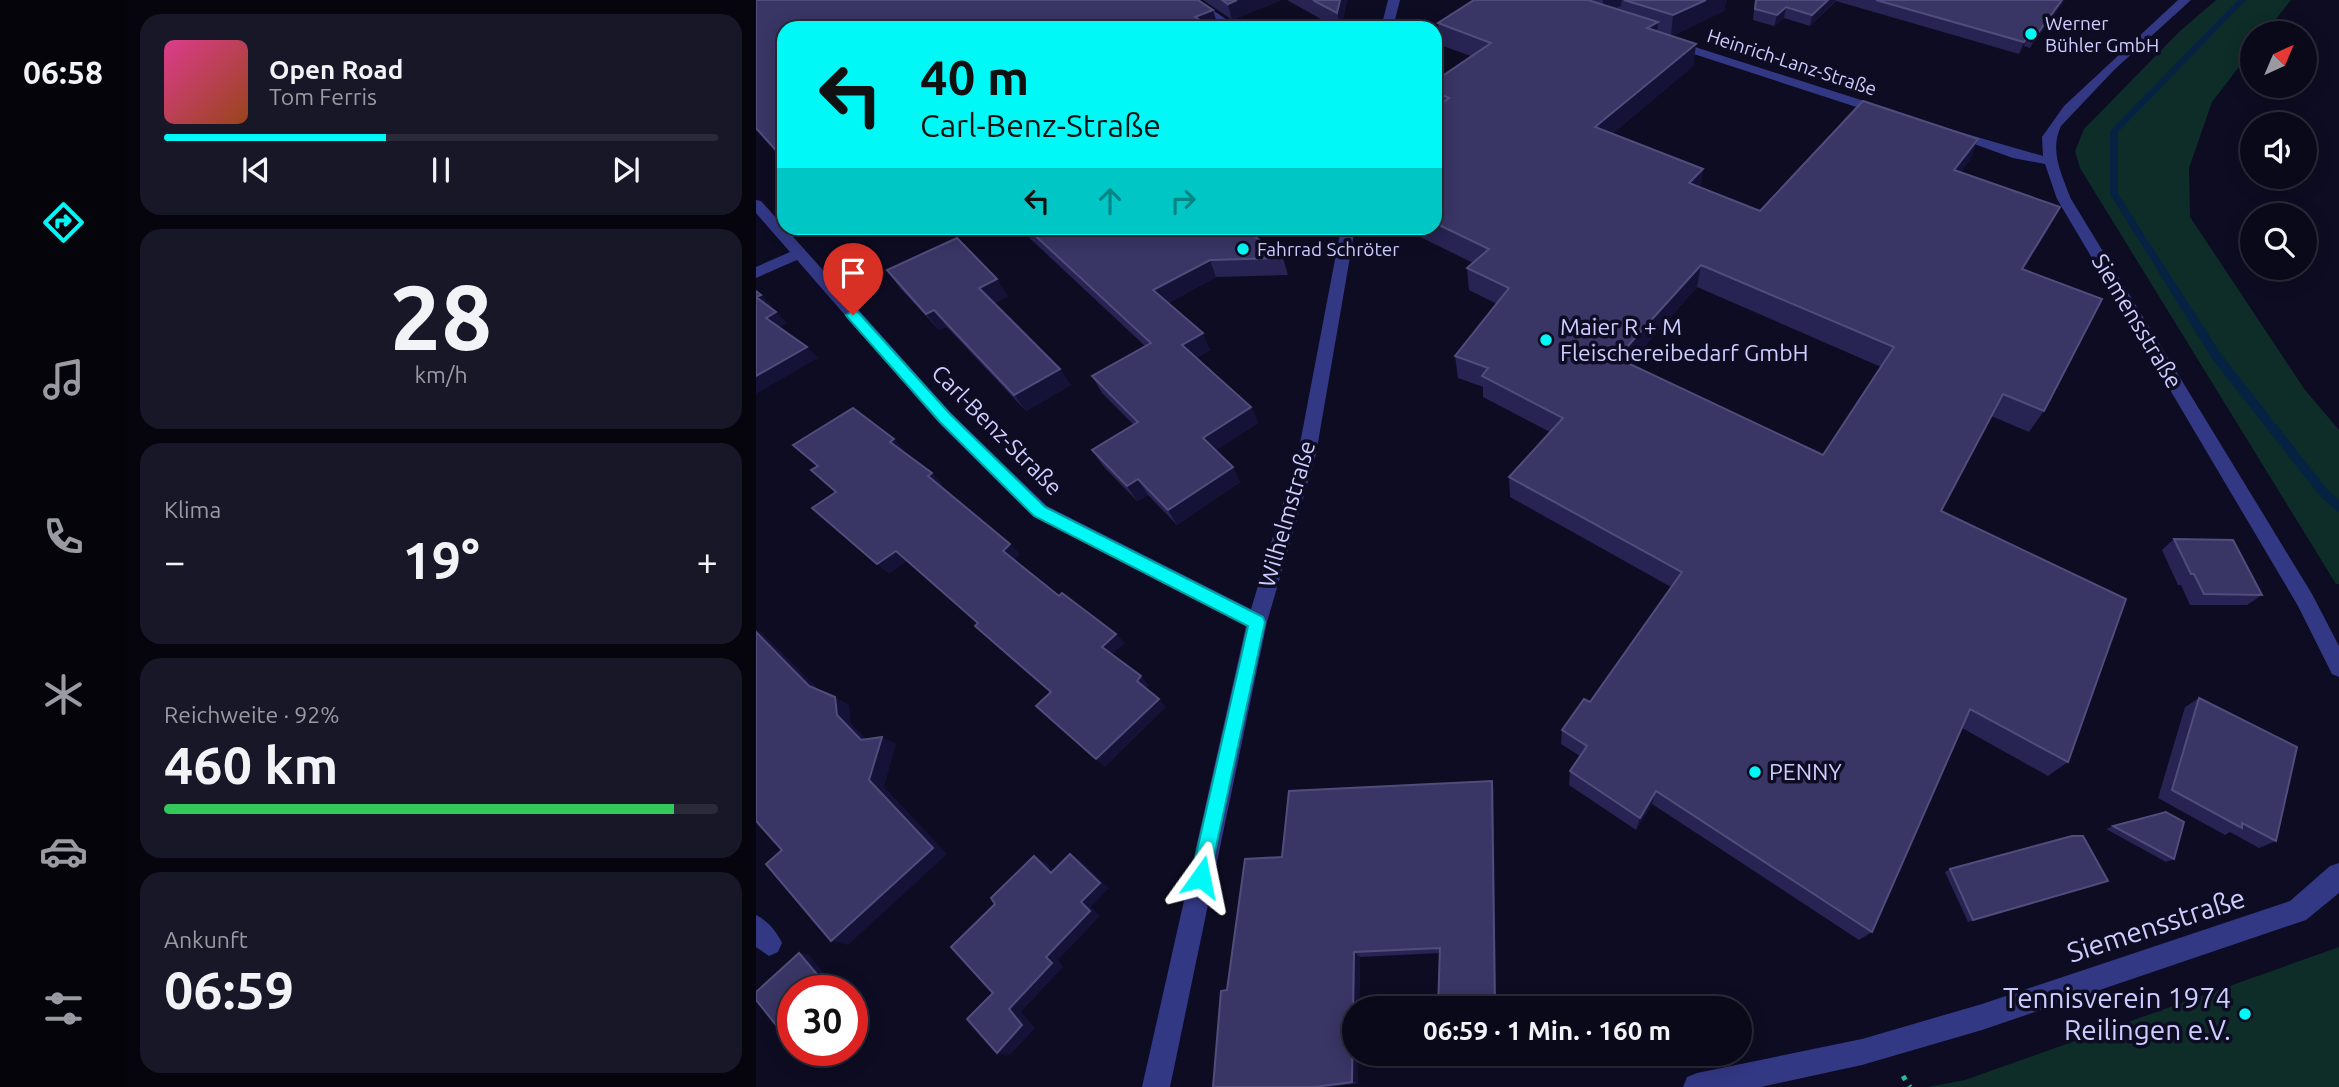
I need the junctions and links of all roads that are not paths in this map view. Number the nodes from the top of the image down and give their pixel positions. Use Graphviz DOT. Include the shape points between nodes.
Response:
graph roads {
  1 [pos="1190,0"];
  2 [pos="1394,0"];
  3 [pos="2185,0"];
  4 [pos="1222,21"];
  5 [pos="1389,21"];
  6 [pos="1655,38"];
  7 [pos="1901,117"];
  8 [pos="1940,130"];
  9 [pos="2050,161"];
  10 [pos="756,204"];
  11 [pos="777,229"];
  12 [pos="782,235"];
  13 [pos="1347,235"];
  14 [pos="798,254"];
  15 [pos="756,273"];
  16 [pos="1257,622"];
  17 [pos="2339,667"];
  18 [pos="2339,875"];
  19 [pos="1156,1087"];
  20 [pos="1697,1087"];
  1 -- 4 [label="street"];
  2 -- 5 [label="street"];
  3 -- 9 [label="street, Siemensstraße" via="2135,42 2067,111 2049,135"];
  6 -- 7 [label="street, Heinrich-Lanz-Straße"];
  8 -- 9 [label="street"];
  9 -- 17 [label="street, Siemensstraße" via="2064,199 2305,600"];
  10 -- 11 [label="street, Carl-Benz-Straße"];
  12 -- 14 [label="street, Carl-Benz-Straße"];
  13 -- 16 [label="street, Wilhelmstraße" via="1307,454"];
  14 -- 15 [label="street"];
  14 -- 16 [label="street, Carl-Benz-Straße" via="945,418 1040,511"];
  16 -- 19 [label="street, Wilhelmstraße"];
  18 -- 20 [label="street, Siemensstraße" via="2297,911 1982,1017 1862,1052"];
}
